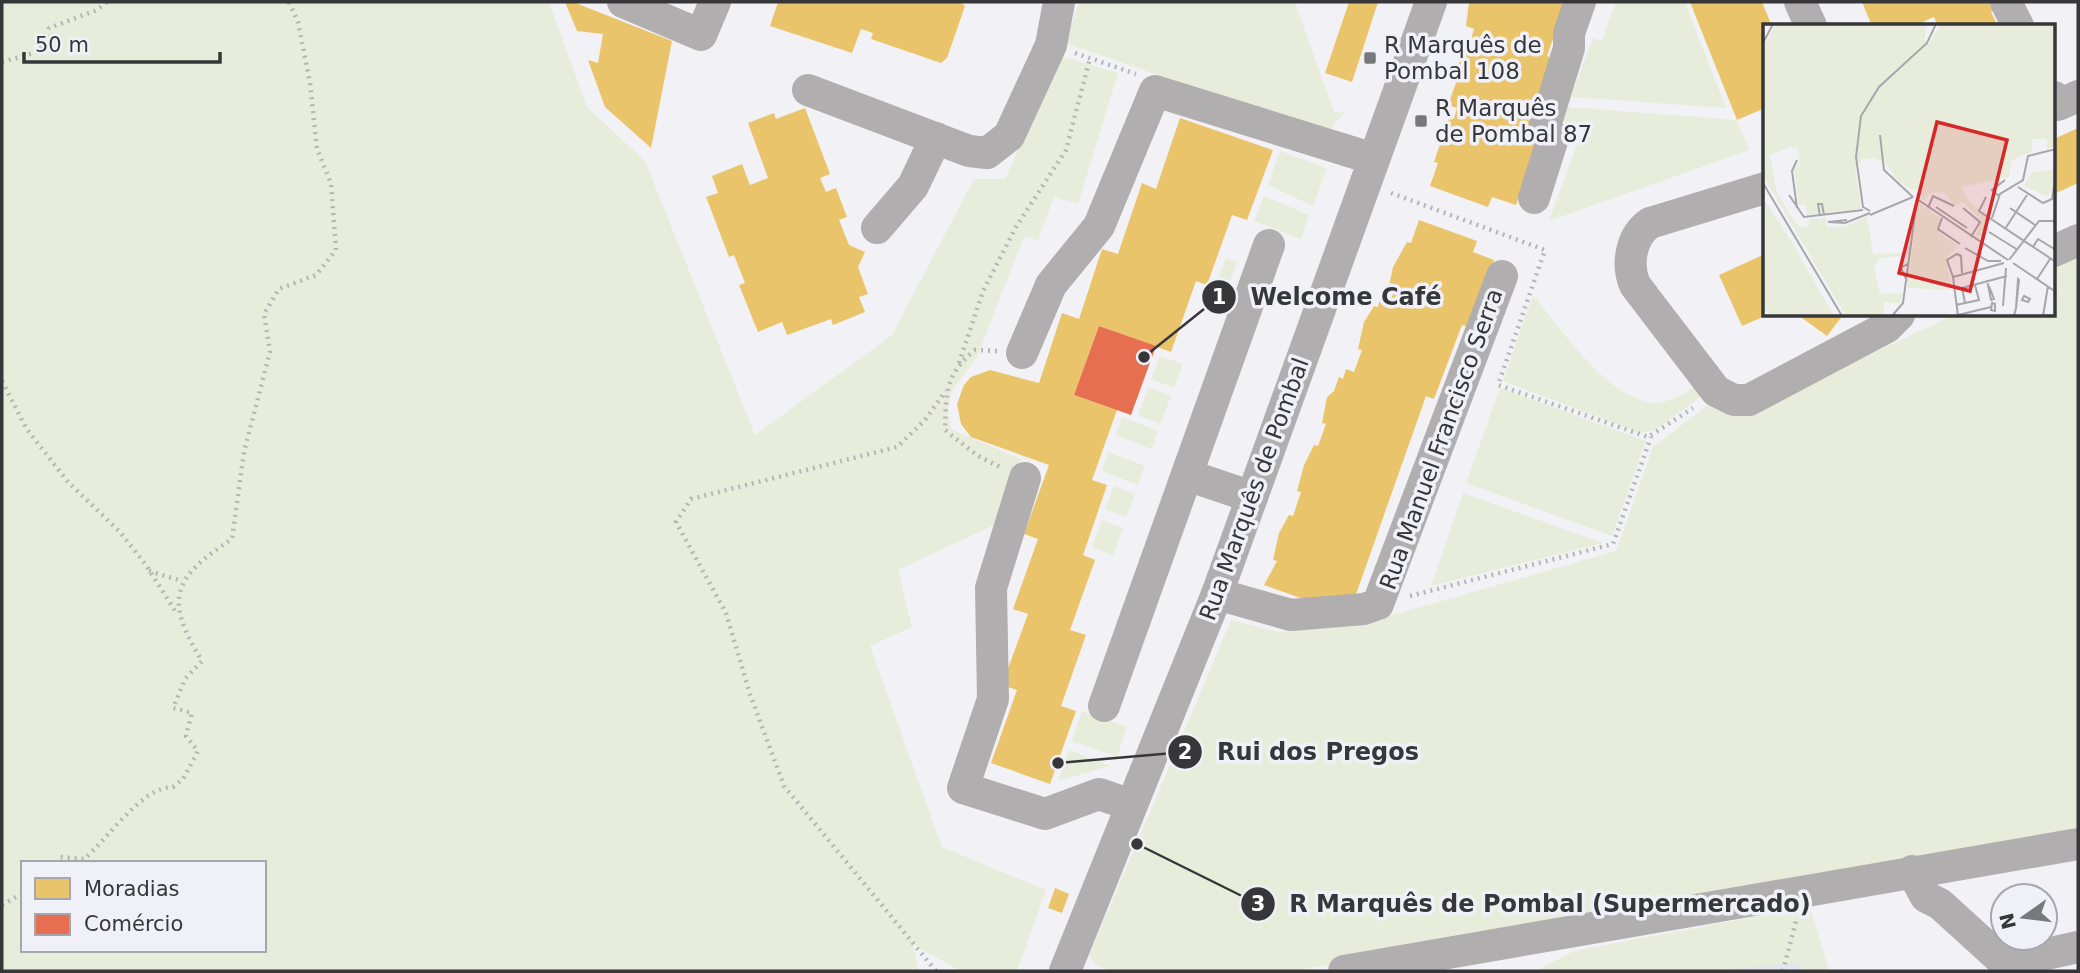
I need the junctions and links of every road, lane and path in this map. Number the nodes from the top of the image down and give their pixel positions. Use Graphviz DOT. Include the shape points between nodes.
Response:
graph roads {
  1 [pos="107,2"];
  2 [pos="289,2"];
  3 [pos="623,2"];
  4 [pos="715,2"];
  5 [pos="1059,2"];
  6 [pos="1431,2"];
  7 [pos="1580,2"];
  8 [pos="1800,2"];
  9 [pos="2006,2"];
  10 [pos="1810,24"];
  11 [pos="2017,24"];
  12 [pos="1051,45"];
  13 [pos="1090,58"];
  14 [pos="2,62"];
  15 [pos="808,90"];
  16 [pos="1155,91"];
  17 [pos="2078,96"];
  18 [pos="2056,101"];
  19 [pos="936,138"];
  20 [pos="1369,171"];
  21 [pos="1763,189"];
  22 [pos="1534,198"];
  23 [pos="877,228"];
  24 [pos="2078,240"];
  25 [pos="1269,245"];
  26 [pos="2056,250"];
  27 [pos="1502,275"];
  28 [pos="1897,317"];
  29 [pos="1022,352"];
  30 [pos="959,363"];
  31 [pos="2,381"];
  32 [pos="946,391"];
  33 [pos="1716,391"];
  34 [pos="1651,436"];
  35 [pos="1187,475"];
  36 [pos="1025,478"];
  37 [pos="1252,497"];
  38 [pos="149,571"];
  39 [pos="182,581"];
  40 [pos="1217,594"];
  41 [pos="1378,604"];
  42 [pos="178,614"];
  43 [pos="1104,706"];
  44 [pos="1131,805"];
  45 [pos="2078,844"];
  46 [pos="59,861"];
  47 [pos="1912,872"];
  48 [pos="21,894"];
  49 [pos="2,905"];
  50 [pos="1797,918"];
  51 [pos="2078,947"];
  52 [pos="936,971"];
  53 [pos="1065,971"];
  54 [pos="1344,971"];
  55 [pos="1783,971"];
  1 -- 14 [label="path" via="49,27 40,51"];
  2 -- 39 [label="path" via="298,22 310,83 317,149 331,183 335,250 316,275 279,289 264,314 270,352 244,452 232,539 205,557"];
  3 -- 4 [label="street" via="701,35"];
  5 -- 12 [label="street"];
  6 -- 20 [label="street, Rua Marquês de Pombal"];
  7 -- 22 [label="street" via="1545,126 1553,138"];
  8 -- 10 [label="street"];
  9 -- 11 [label="street"];
  12 -- 13 [label="path"];
  12 -- 19 [label="street" via="1009,136 987,153"];
  13 -- 16 [label="path" via="1140,75"];
  13 -- 30 [label="path" via="1066,150 1016,227 982,291"];
  15 -- 19 [label="street"];
  16 -- 20 [label="street"];
  16 -- 29 [label="street" via="1099,226 1051,285"];
  17 -- 18 [label="street" via="2058,105"];
  19 -- 23 [label="street" via="913,186"];
  20 -- 34 [label="path" via="1545,250 1498,385"];
  20 -- 37 [label="street, Rua Marquês de Pombal"];
  21 -- 33 [label="street" via="1650,223 1637,235 1632,251 1634,285"];
  24 -- 26 [label="street"];
  25 -- 35 [label="street"];
  27 -- 41 [label="street, Rua Manuel Francisco Serra"];
  28 -- 33 [label="street" via="1887,327 1749,400 1734,400"];
  29 -- 30 [label="path" via="975,351"];
  30 -- 32 [label="path"];
  31 -- 38 [label="path" via="26,428"];
  32 -- 36 [label="path" via="945,430 978,456"];
  32 -- 52 [label="path" via="897,447 691,499 676,522 726,613 784,786"];
  33 -- 34 [label="path"];
  34 -- 41 [label="path" via="1613,544"];
  35 -- 37 [label="street"];
  35 -- 43 [label="street"];
  36 -- 44 [label="street" via="991,588 993,699 963,788 1045,814 1099,793"];
  37 -- 40 [label="street, Rua Marquês de Pombal"];
  38 -- 39 [label="path"];
  38 -- 42 [label="path"];
  39 -- 42 [label="path"];
  40 -- 41 [label="street, Rua Manuel Francisco Serra" via="1291,615"];
  40 -- 44 [label="street, Rua Marquês de Pombal"];
  42 -- 46 [label="path" via="202,661 185,679 173,708 192,713 186,736 198,751 183,779 147,797 84,859 60,857"];
  44 -- 53 [label="street, Rua Marquês de Pombal"];
  45 -- 47 [label="street"];
  47 -- 51 [label="street" via="1926,897 1940,904 2005,963"];
  47 -- 54 [label="street"];
  48 -- 49 [label="path"];
  50 -- 55 [label="path"];
}
